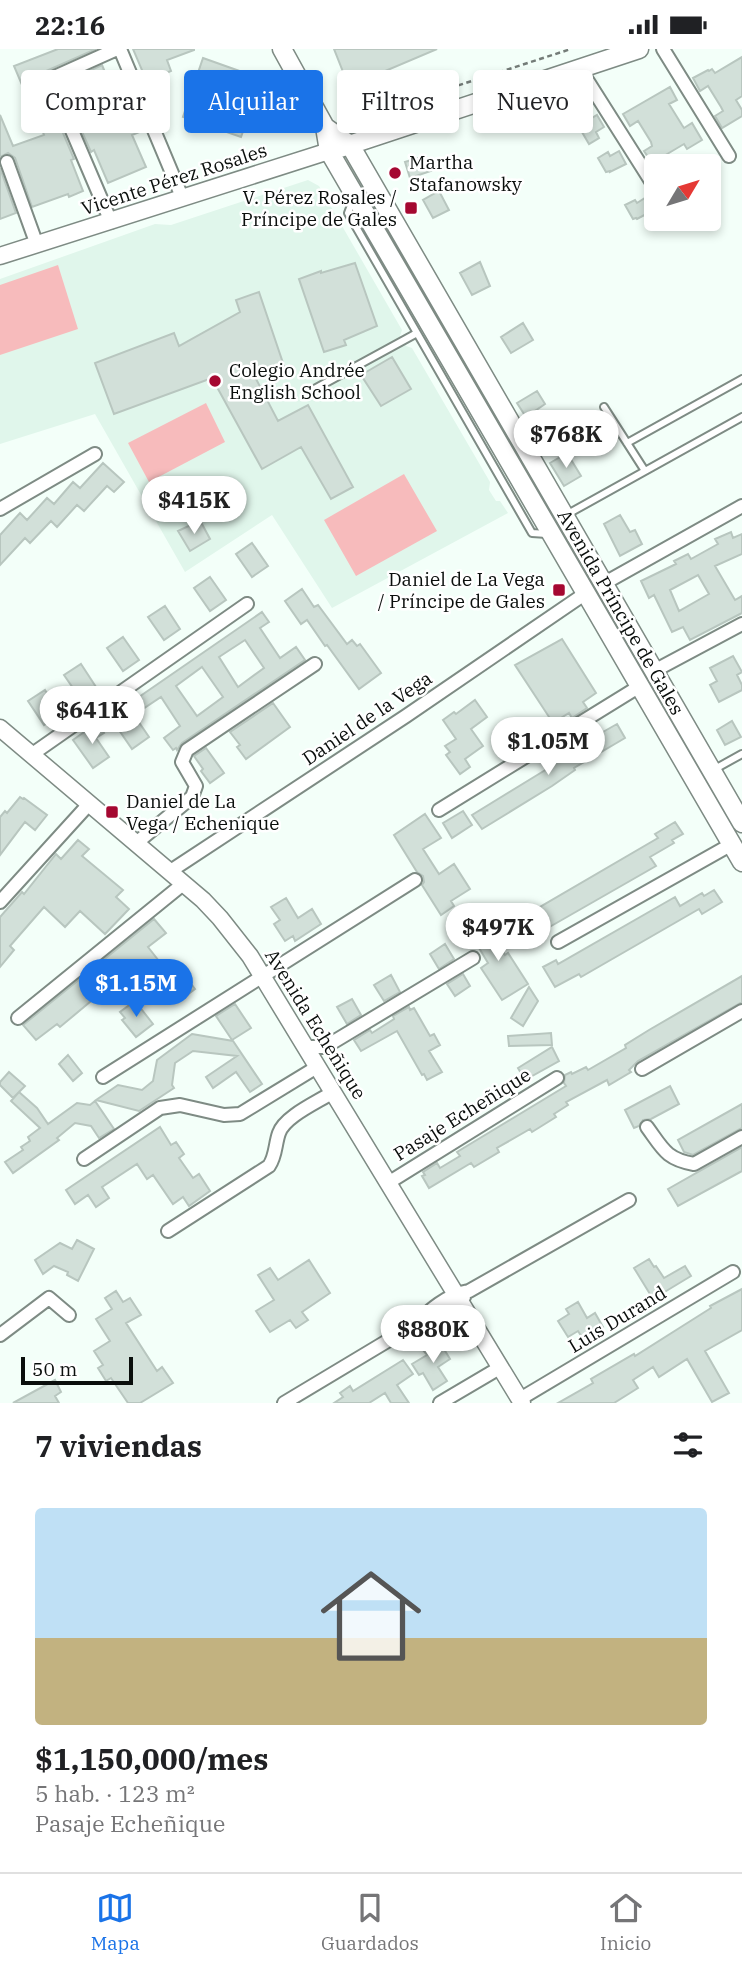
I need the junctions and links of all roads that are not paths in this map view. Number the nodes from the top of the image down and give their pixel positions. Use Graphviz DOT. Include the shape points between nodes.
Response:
graph roads {
  1 [pos="118,49"];
  2 [pos="282,49"];
  3 [pos="639,49"];
  4 [pos="663,49"];
  5 [pos="580,69"];
  6 [pos="325,127"];
  7 [pos="350,145"];
  8 [pos="329,151"];
  9 [pos="729,156"];
  10 [pos="6,162"];
  11 [pos="644,170"];
  12 [pos="355,195"];
  13 [pos="182,197"];
  14 [pos="111,222"];
  15 [pos="37,245"];
  16 [pos="0,256"];
  17 [pos="418,333"];
  18 [pos="742,379"];
  19 [pos="309,392"];
  20 [pos="604,407"];
  21 [pos="742,417"];
  22 [pos="627,443"];
  23 [pos="95,454"];
  24 [pos="645,471"];
  25 [pos="742,506"];
  26 [pos="0,509"];
  27 [pos="564,516"];
  28 [pos="552,535"];
  29 [pos="604,584"];
  30 [pos="586,593"];
  31 [pos="247,604"];
  32 [pos="742,625"];
  33 [pos="315,663"];
  34 [pos="654,671"];
  35 [pos="640,686"];
  36 [pos="0,729"];
  37 [pos="742,754"];
  38 [pos="31,755"];
  39 [pos="712,771"];
  40 [pos="89,804"];
  41 [pos="439,810"];
  42 [pos="742,824"];
  43 [pos="135,843"];
  44 [pos="732,844"];
  45 [pos="742,862"];
  46 [pos="169,872"];
  47 [pos="415,880"];
  48 [pos="183,884"];
  49 [pos="0,902"];
  50 [pos="558,942"];
  51 [pos="473,958"];
  52 [pos="263,977"];
  53 [pos="742,1011"];
  54 [pos="18,1018"];
  55 [pos="305,1047"];
  56 [pos="325,1047"];
  57 [pos="316,1065"];
  58 [pos="642,1069"];
  59 [pos="103,1077"];
  60 [pos="556,1078"];
  61 [pos="333,1092"];
  62 [pos="646,1127"];
  63 [pos="742,1137"];
  64 [pos="84,1159"];
  65 [pos="388,1182"];
  66 [pos="629,1200"];
  67 [pos="169,1231"];
  68 [pos="733,1272"];
  69 [pos="462,1296"];
  70 [pos="69,1315"];
  71 [pos="0,1335"];
  72 [pos="500,1367"];
  73 [pos="521,1401"];
  74 [pos="284,1403"];
  75 [pos="440,1403"];
  1 -- 13 [label="street"];
  1 -- 14 [label="street" via="50,79"];
  2 -- 6 [label="main road, Avenida Príncipe de Gales"];
  3 -- 5 [label="main road, Vicente Pérez Rosales"];
  4 -- 9 [label="street"];
  5 -- 7 [label="main road, Vicente Pérez Rosales"];
  5 -- 11 [label="street"];
  6 -- 7 [label="main road, Avenida Príncipe de Gales"];
  6 -- 8 [label="main road, Avenida Príncipe de Gales"];
  7 -- 8 [label="main road, Vicente Pérez Rosales"];
  7 -- 27 [label="main road, Avenida Príncipe de Gales"];
  8 -- 12 [label="main road, Avenida Príncipe de Gales"];
  8 -- 13 [label="street, Vicente Pérez Rosales"];
  10 -- 15 [label="street"];
  12 -- 17 [label="lane" via="348,213"];
  12 -- 28 [label="main road, Avenida Príncipe de Gales"];
  13 -- 14 [label="street, Vicente Pérez Rosales"];
  14 -- 15 [label="street, Vicente Pérez Rosales"];
  15 -- 16 [label="street, Vicente Pérez Rosales"];
  17 -- 19 [label="lane"];
  17 -- 28 [label="lane" via="532,533"];
  18 -- 22 [label="lane"];
  20 -- 22 [label="lane"];
  21 -- 24 [label="lane"];
  22 -- 24 [label="lane"];
  23 -- 26 [label="street"];
  24 -- 27 [label="lane"];
  25 -- 29 [label="street"];
  27 -- 29 [label="main road, Avenida Príncipe de Gales"];
  28 -- 30 [label="main road, Avenida Príncipe de Gales"];
  29 -- 34 [label="main road, Avenida Príncipe de Gales"];
  30 -- 35 [label="main road, Avenida Príncipe de Gales"];
  30 -- 46 [label="street, Daniel de la Vega"];
  31 -- 38 [label="street"];
  32 -- 34 [label="street"];
  33 -- 43 [label="street" via="187,750 182,762 196,786 192,797"];
  34 -- 39 [label="main road, Avenida Príncipe de Gales"];
  35 -- 41 [label="street"];
  35 -- 44 [label="main road, Avenida Príncipe de Gales"];
  36 -- 38 [label="street, Avenida Echeñique"];
  37 -- 39 [label="lane"];
  38 -- 40 [label="street, Avenida Echeñique"];
  39 -- 42 [label="main road, Avenida Príncipe de Gales"];
  40 -- 43 [label="street, Avenida Echeñique"];
  40 -- 49 [label="street"];
  43 -- 46 [label="street, Avenida Echeñique"];
  44 -- 45 [label="main road, Avenida Príncipe de Gales"];
  44 -- 50 [label="street"];
  46 -- 48 [label="street, Avenida Echeñique"];
  47 -- 52 [label="street"];
  48 -- 52 [label="street, Avenida Echeñique" via="228,927"];
  48 -- 54 [label="street"];
  51 -- 56 [label="street"];
  52 -- 55 [label="street, Avenida Echeñique"];
  52 -- 59 [label="street"];
  53 -- 58 [label="street"];
  55 -- 56 [label="street"];
  55 -- 57 [label="street, Avenida Echeñique"];
  56 -- 57 [label="street"];
  57 -- 61 [label="street, Avenida Echeñique"];
  57 -- 64 [label="street" via="240,1114 180,1105 160,1108"];
  60 -- 65 [label="street, Pasaje Echeñique"];
  61 -- 65 [label="street, Avenida Echeñique"];
  61 -- 67 [label="street" via="286,1121 269,1166"];
  62 -- 63 [label="street" via="666,1153 694,1164"];
  65 -- 69 [label="street, Avenida Echeñique"];
  66 -- 69 [label="street"];
  68 -- 73 [label="street, Luis Durand"];
  69 -- 72 [label="street, Avenida Echeñique"];
  69 -- 74 [label="street" via="439,1316 414,1325"];
  70 -- 71 [label="street" via="49,1298"];
  72 -- 73 [label="street, Avenida Echeñique"];
  72 -- 75 [label="street"];
}
